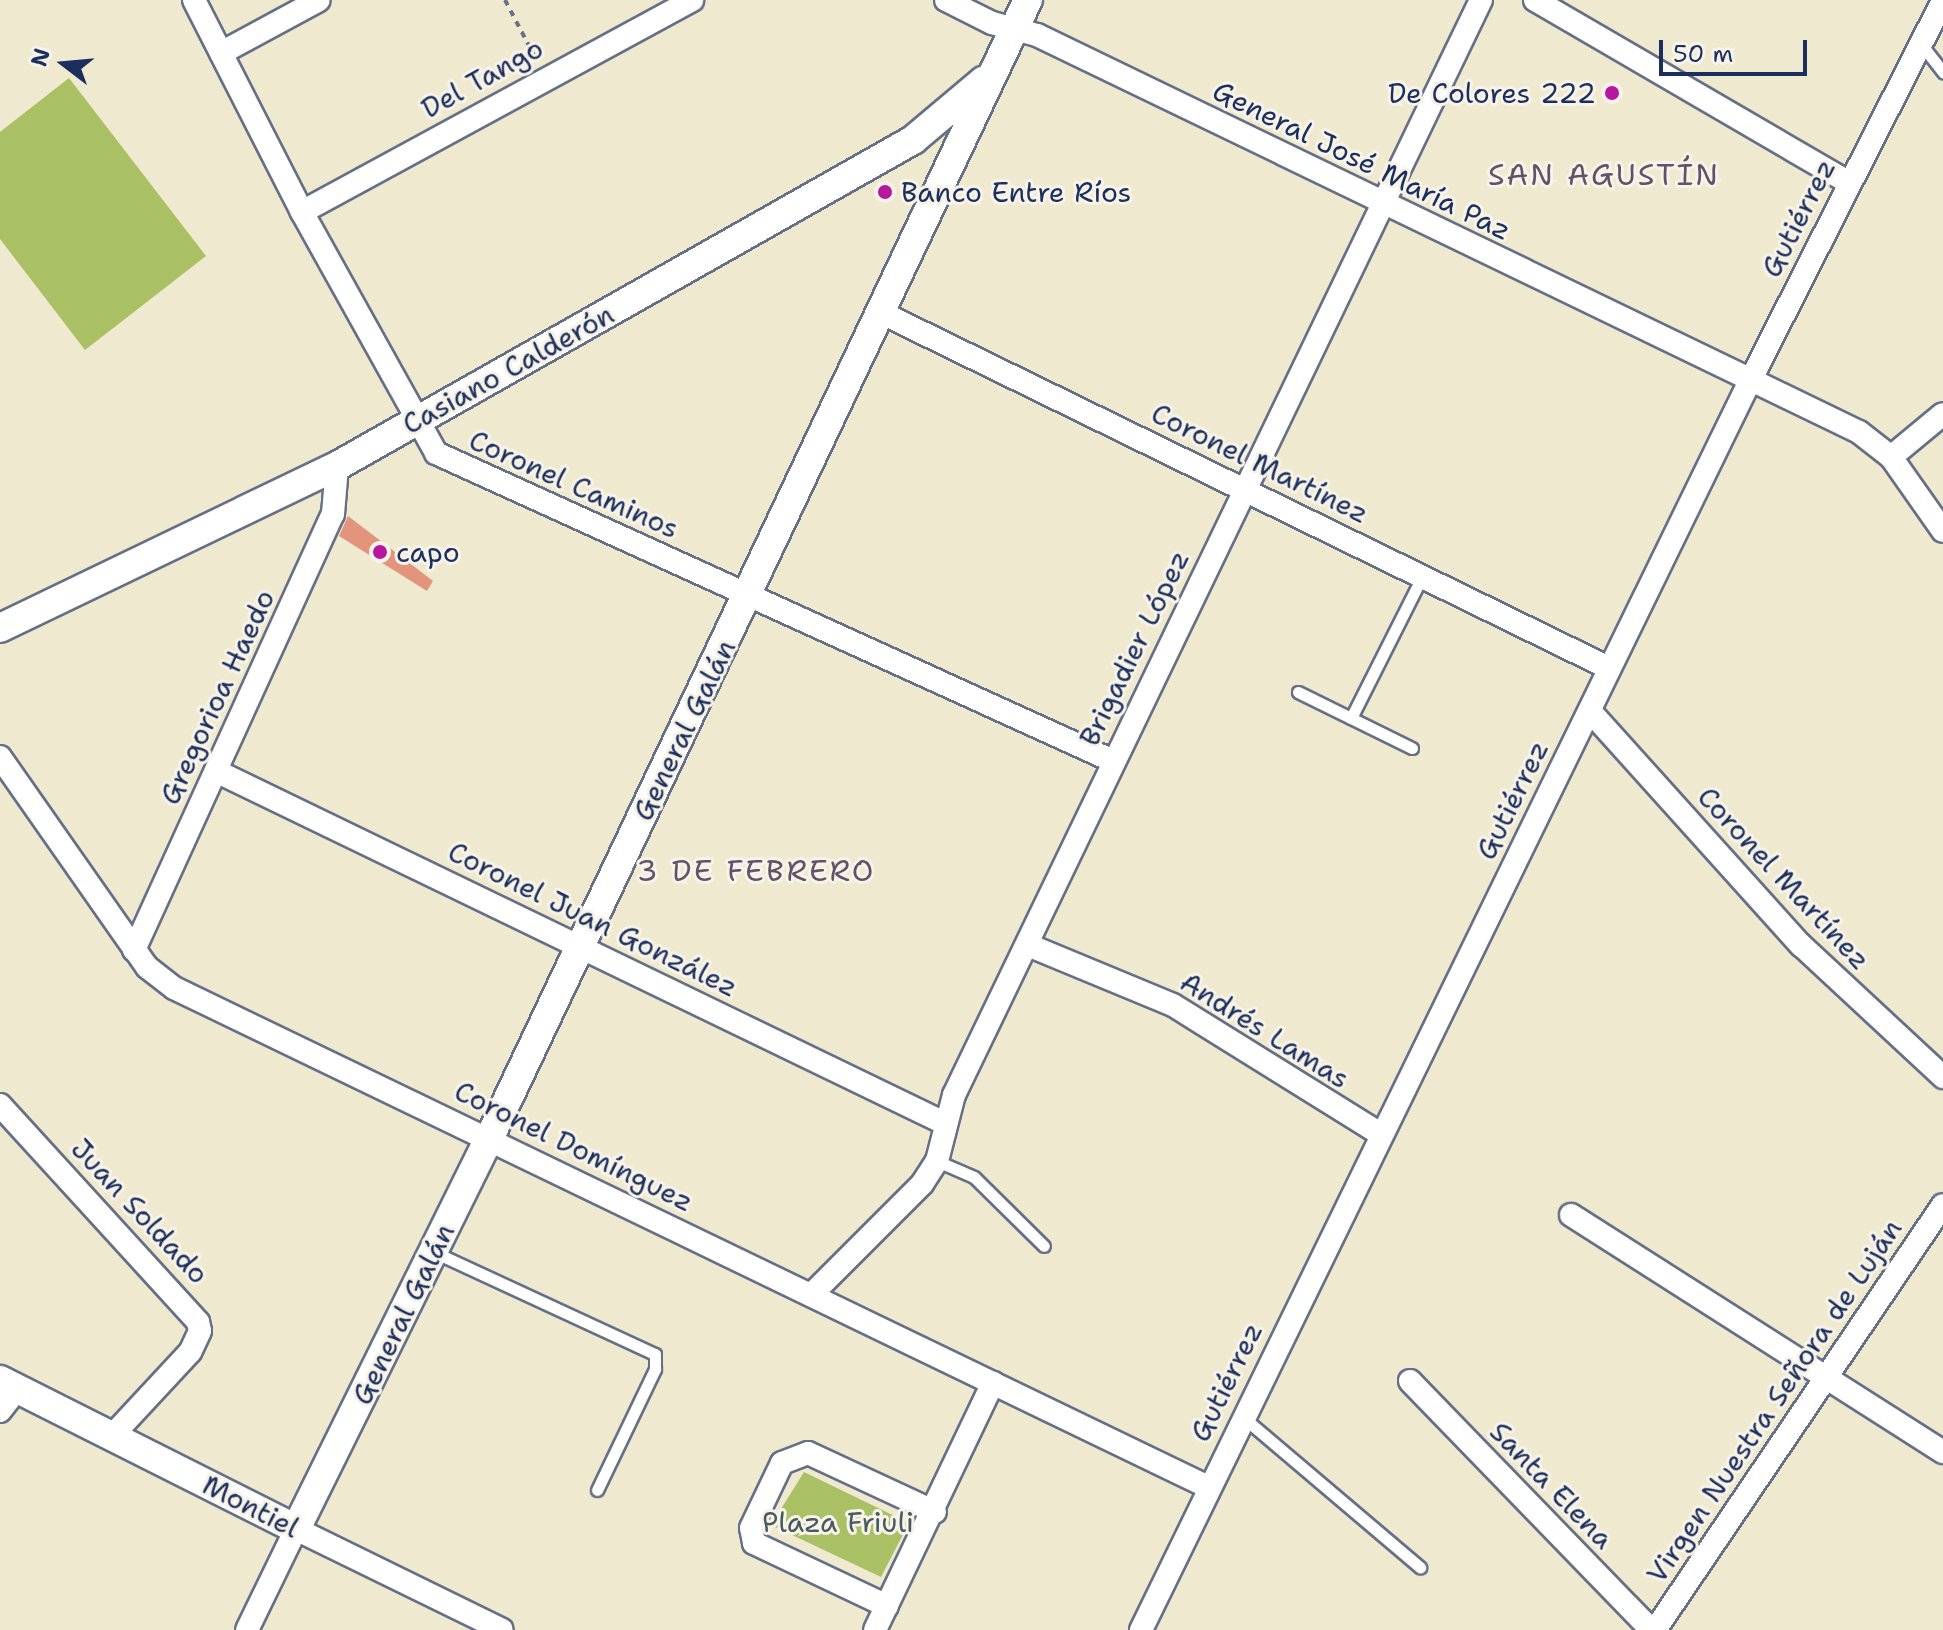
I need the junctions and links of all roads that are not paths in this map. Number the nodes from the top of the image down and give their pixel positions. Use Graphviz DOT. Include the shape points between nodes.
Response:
graph roads {
  1 [pos="194,0"];
  2 [pos="319,0"];
  3 [pos="692,0"];
  4 [pos="946,0"];
  5 [pos="1028,0"];
  6 [pos="1481,0"];
  7 [pos="1535,0"];
  8 [pos="1943,0"];
  9 [pos="1014,29"];
  10 [pos="1921,44"];
  11 [pos="221,53"];
  12 [pos="993,71"];
  13 [pos="1943,72"];
  14 [pos="885,157"];
  15 [pos="1849,183"];
  16 [pos="940,192"];
  17 [pos="1381,203"];
  18 [pos="302,212"];
  19 [pos="884,314"];
  20 [pos="1751,379"];
  21 [pos="1943,414"];
  22 [pos="418,420"];
  23 [pos="1891,457"];
  24 [pos="337,466"];
  25 [pos="1245,488"];
  26 [pos="1943,531"];
  27 [pos="1422,577"];
  28 [pos="749,595"];
  29 [pos="0,628"];
  30 [pos="1609,668"];
  31 [pos="1298,692"];
  32 [pos="1590,711"];
  33 [pos="1351,718"];
  34 [pos="1412,748"];
  35 [pos="0,757"];
  36 [pos="1113,761"];
  37 [pos="216,771"];
  38 [pos="1028,945"];
  39 [pos="579,946"];
  40 [pos="134,950"];
  41 [pos="1943,1077"];
  42 [pos="0,1105"];
  43 [pos="944,1123"];
  44 [pos="1380,1134"];
  45 [pos="489,1139"];
  46 [pos="937,1161"];
  47 [pos="1943,1205"];
  48 [pos="1571,1215"];
  49 [pos="1044,1246"];
  50 [pos="434,1251"];
  51 [pos="811,1295"];
  52 [pos="1823,1379"];
  53 [pos="1410,1381"];
  54 [pos="993,1383"];
  55 [pos="9,1385"];
  56 [pos="0,1411"];
  57 [pos="1243,1417"];
  58 [pos="112,1436"];
  59 [pos="1943,1452"];
  60 [pos="1208,1487"];
  61 [pos="597,1490"];
  62 [pos="935,1512"];
  63 [pos="296,1529"];
  64 [pos="1420,1567"];
  65 [pos="887,1606"];
  66 [pos="247,1630"];
  67 [pos="502,1630"];
  68 [pos="875,1630"];
  69 [pos="1141,1630"];
  70 [pos="1653,1630"];
  1 -- 11 [label="street, Coronel Caminos"];
  2 -- 11 [label="street"];
  3 -- 18 [label="street, Del Tango"];
  4 -- 9 [label="street, General José María Paz"];
  5 -- 9 [label="street, General Galán"];
  6 -- 17 [label="street, Brigadier López"];
  7 -- 15 [label="street"];
  8 -- 10 [label="street, Gutiérrez"];
  9 -- 12 [label="street, General Galán"];
  9 -- 17 [label="street, General José María Paz"];
  10 -- 13 [label="lane"];
  10 -- 15 [label="street, Gutiérrez"];
  11 -- 18 [label="street, Coronel Caminos"];
  12 -- 14 [label="street, Casiano Calderón" via="947,116"];
  12 -- 16 [label="street, General Galán"];
  14 -- 16 [label="street" via="929,157 936,165"];
  14 -- 22 [label="street, Casiano Calderón"];
  15 -- 20 [label="street, Gutiérrez"];
  16 -- 19 [label="street, General Galán"];
  17 -- 20 [label="street, General José María Paz"];
  17 -- 25 [label="street, Brigadier López"];
  18 -- 22 [label="street, Coronel Caminos"];
  19 -- 25 [label="street, Coronel Martínez"];
  19 -- 28 [label="street, General Galán"];
  20 -- 23 [label="street, General José María Paz" via="1859,432"];
  20 -- 30 [label="street, Gutiérrez"];
  21 -- 23 [label="street"];
  22 -- 24 [label="street, Casiano Calderón"];
  22 -- 28 [label="street, Coronel Caminos" via="436,453 462,469"];
  23 -- 26 [label="street, General José María Paz"];
  24 -- 29 [label="street, Casiano Calderón"];
  24 -- 37 [label="street, Gregorioa Haedo" via="333,514"];
  25 -- 27 [label="street, Coronel Martínez"];
  25 -- 36 [label="street, Brigadier López"];
  27 -- 30 [label="street, Coronel Martínez"];
  27 -- 33 [label="lane"];
  28 -- 36 [label="street, Coronel Caminos"];
  28 -- 39 [label="street, General Galán"];
  30 -- 32 [label="street, Gutiérrez"];
  31 -- 33 [label="lane"];
  32 -- 41 [label="street, Coronel Martínez" via="1801,945"];
  32 -- 44 [label="street, Gutiérrez"];
  33 -- 34 [label="lane"];
  35 -- 40 [label="street, Coronel Domínguez"];
  36 -- 38 [label="street, Brigadier López"];
  37 -- 39 [label="street, Coronel Juan González"];
  37 -- 40 [label="street, Gregorioa Haedo"];
  38 -- 43 [label="street, Brigadier López"];
  38 -- 44 [label="street, Andrés Lamas" via="1186,1011"];
  39 -- 43 [label="street, Coronel Juan González"];
  39 -- 45 [label="street, General Galán"];
  40 -- 45 [label="street, Coronel Domínguez" via="174,988"];
  42 -- 58 [label="street, Juan Soldado" via="198,1322 200,1331 190,1352"];
  43 -- 46 [label="street, Brigadier López"];
  44 -- 57 [label="street, Gutiérrez"];
  45 -- 50 [label="street, General Galán"];
  45 -- 51 [label="street, Coronel Domínguez"];
  46 -- 49 [label="lane" via="974,1177"];
  46 -- 51 [label="street, Brigadier López" via="922,1184"];
  47 -- 52 [label="street, Virgen Nuestra Señora de Luján"];
  48 -- 52 [label="street"];
  50 -- 61 [label="lane" via="655,1354 655,1369"];
  50 -- 63 [label="street, General Galán"];
  51 -- 54 [label="street, Coronel Domínguez"];
  52 -- 59 [label="street"];
  52 -- 70 [label="street, Virgen Nuestra Señora de Luján"];
  53 -- 70 [label="street, Santa Elena"];
  54 -- 60 [label="street, Coronel Domínguez"];
  54 -- 62 [label="street"];
  55 -- 56 [label="street"];
  55 -- 58 [label="street, Montiel"];
  57 -- 60 [label="street, Gutiérrez"];
  57 -- 64 [label="lane"];
  58 -- 63 [label="street, Montiel"];
  60 -- 69 [label="street, Gutiérrez"];
  62 -- 65 [label="street"];
  62 -- 65 [label="street" via="808,1453 782,1463 751,1528 754,1543"];
  63 -- 66 [label="street, General Galán"];
  63 -- 67 [label="street, Montiel"];
  65 -- 68 [label="street"];
}
